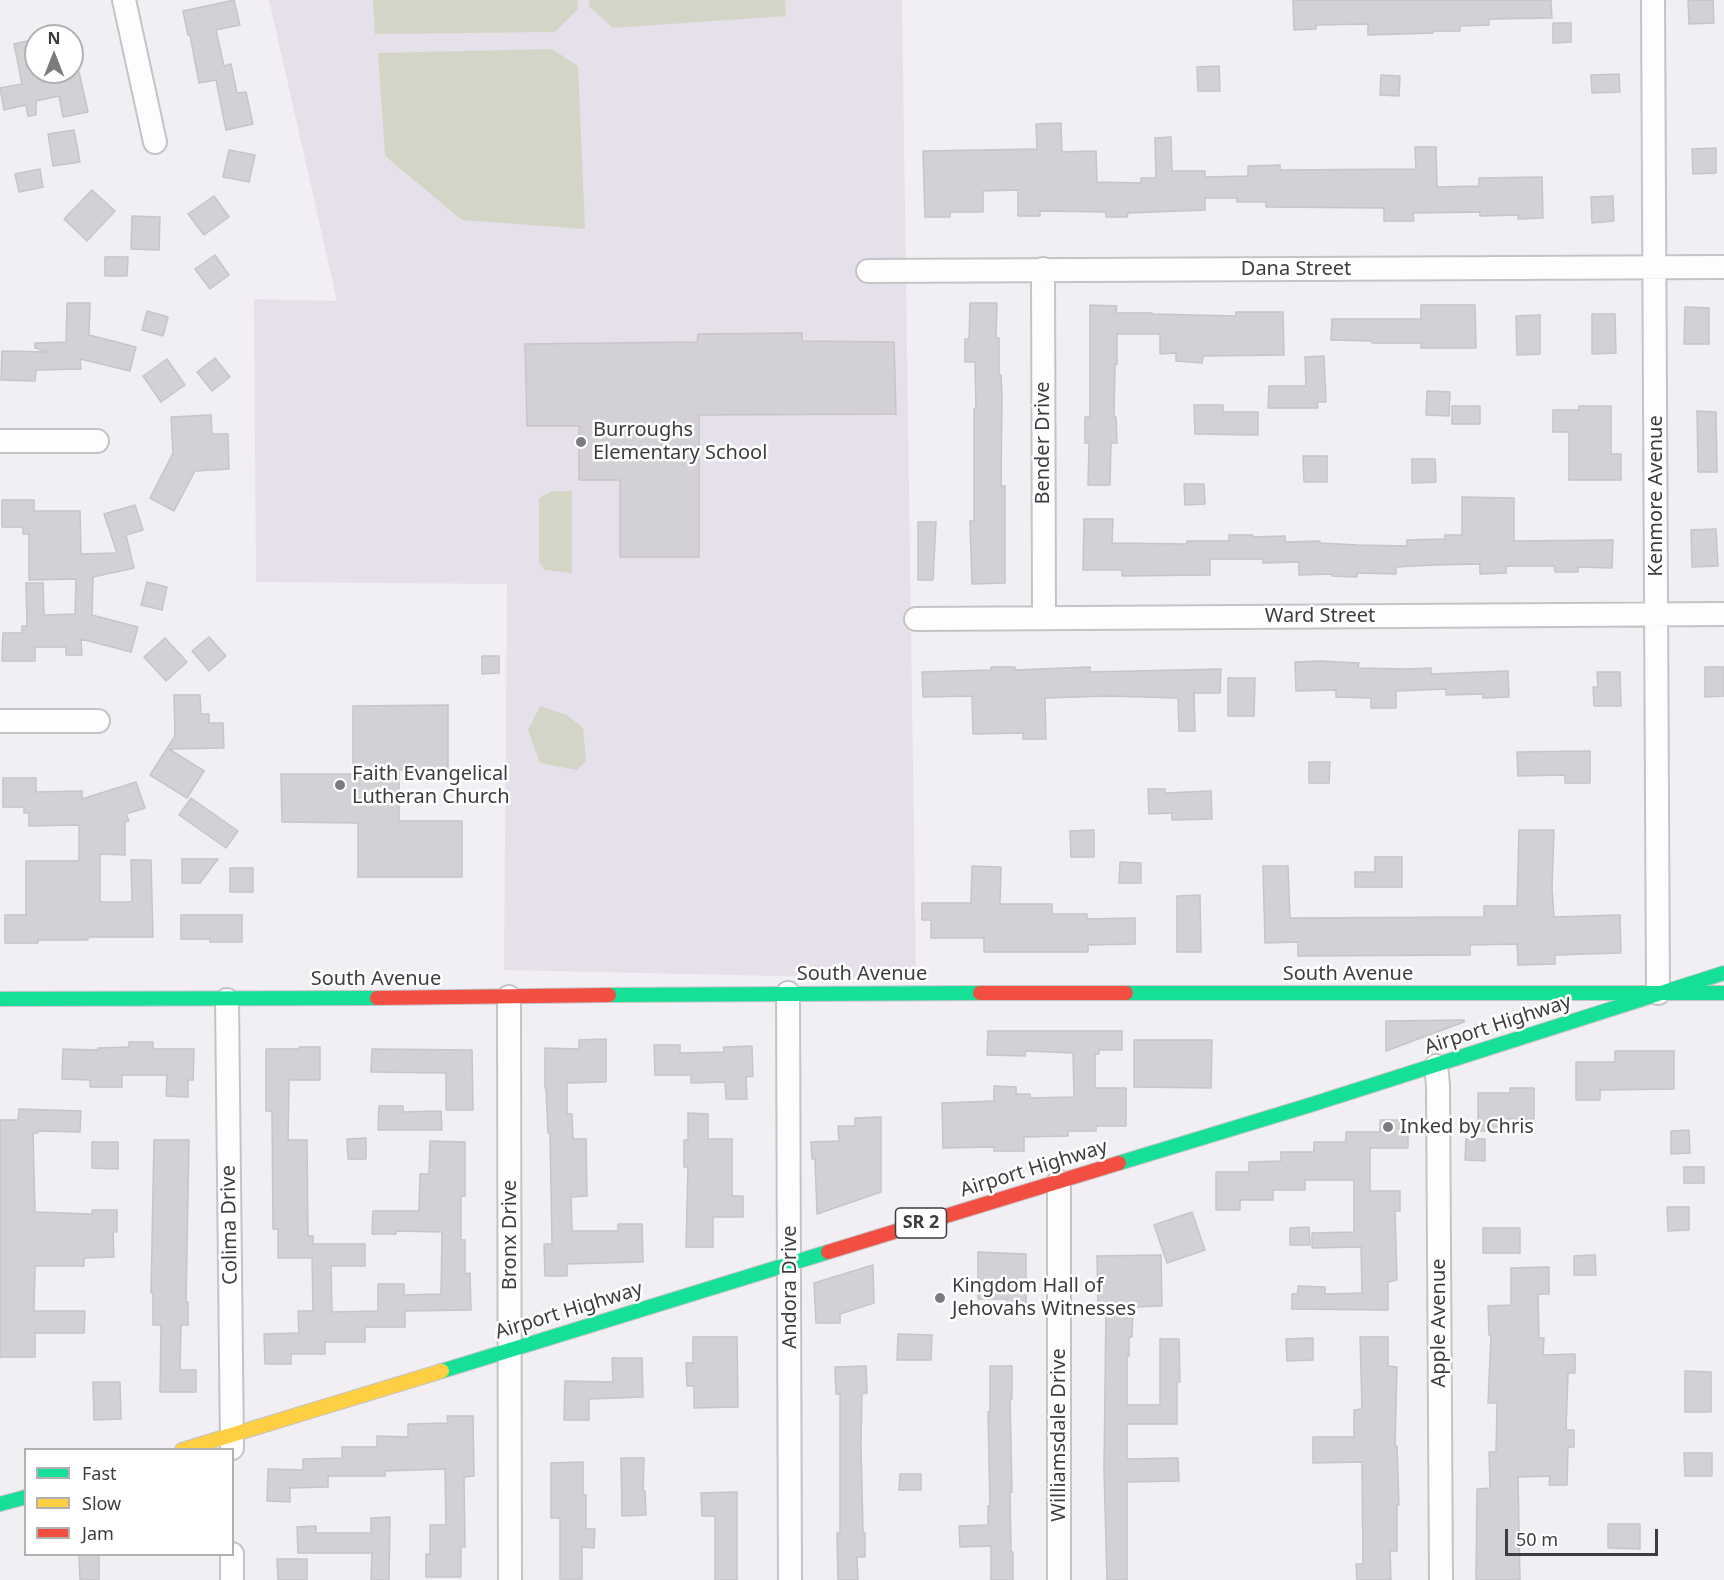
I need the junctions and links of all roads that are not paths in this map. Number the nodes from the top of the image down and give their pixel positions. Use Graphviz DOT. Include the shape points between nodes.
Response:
graph roads {
  1 [pos="124,0"];
  2 [pos="1653,0"];
  3 [pos="155,142"];
  4 [pos="1654,267"];
  5 [pos="1724,267"];
  6 [pos="1043,269"];
  7 [pos="868,271"];
  8 [pos="0,441"];
  9 [pos="97,441"];
  10 [pos="1724,614"];
  11 [pos="1656,615"];
  12 [pos="1044,617"];
  13 [pos="916,619"];
  14 [pos="0,722"];
  15 [pos="98,722"];
  16 [pos="1724,973"];
  17 [pos="788,993"];
  18 [pos="1658,993"];
  19 [pos="1724,993"];
  20 [pos="509,997"];
  21 [pos="0,999"];
  22 [pos="227,1000"];
  23 [pos="1436,1066"];
  24 [pos="1059,1182"];
  25 [pos="790,1264"];
  26 [pos="510,1349"];
  27 [pos="232,1442"];
  28 [pos="189,1448"];
  29 [pos="24,1498"];
  30 [pos="0,1504"];
  31 [pos="232,1556"];
  32 [pos="232,1580"];
  33 [pos="510,1580"];
  34 [pos="790,1580"];
  35 [pos="1059,1580"];
  36 [pos="1441,1580"];
  1 -- 3 [label="street"];
  2 -- 4 [label="street, Kenmore Avenue"];
  4 -- 5 [label="street, Dana Street"];
  4 -- 6 [label="street, Dana Street"];
  4 -- 11 [label="street, Kenmore Avenue"];
  6 -- 7 [label="street, Dana Street"];
  6 -- 12 [label="street, Bender Drive"];
  8 -- 9 [label="street"];
  10 -- 11 [label="street, Ward Street"];
  11 -- 12 [label="street, Ward Street"];
  11 -- 18 [label="street, Kenmore Avenue"];
  12 -- 13 [label="street, Ward Street"];
  14 -- 15 [label="street"];
  16 -- 18 [label="street, Airport Highway / SR 2"];
  17 -- 18 [label="street, South Avenue"];
  17 -- 20 [label="street, South Avenue"];
  17 -- 25 [label="street, Andora Drive"];
  18 -- 19 [label="street, South Avenue"];
  18 -- 23 [label="street, Airport Highway / SR 2"];
  20 -- 22 [label="street, South Avenue"];
  20 -- 26 [label="street, Bronx Drive"];
  21 -- 22 [label="street, South Avenue"];
  22 -- 27 [label="street, Colima Drive"];
  23 -- 24 [label="street, Airport Highway / SR 2"];
  23 -- 36 [label="street, Apple Avenue"];
  24 -- 25 [label="street, Airport Highway / SR 2"];
  24 -- 35 [label="street, Williamsdale Drive"];
  25 -- 26 [label="street, Airport Highway / SR 2"];
  25 -- 34 [label="street, Andora Drive"];
  26 -- 27 [label="street, Airport Highway / SR 2"];
  26 -- 33 [label="street, Bronx Drive"];
  27 -- 28 [label="street, Airport Highway / SR 2"];
  29 -- 30 [label="street"];
  31 -- 32 [label="street"];
}
